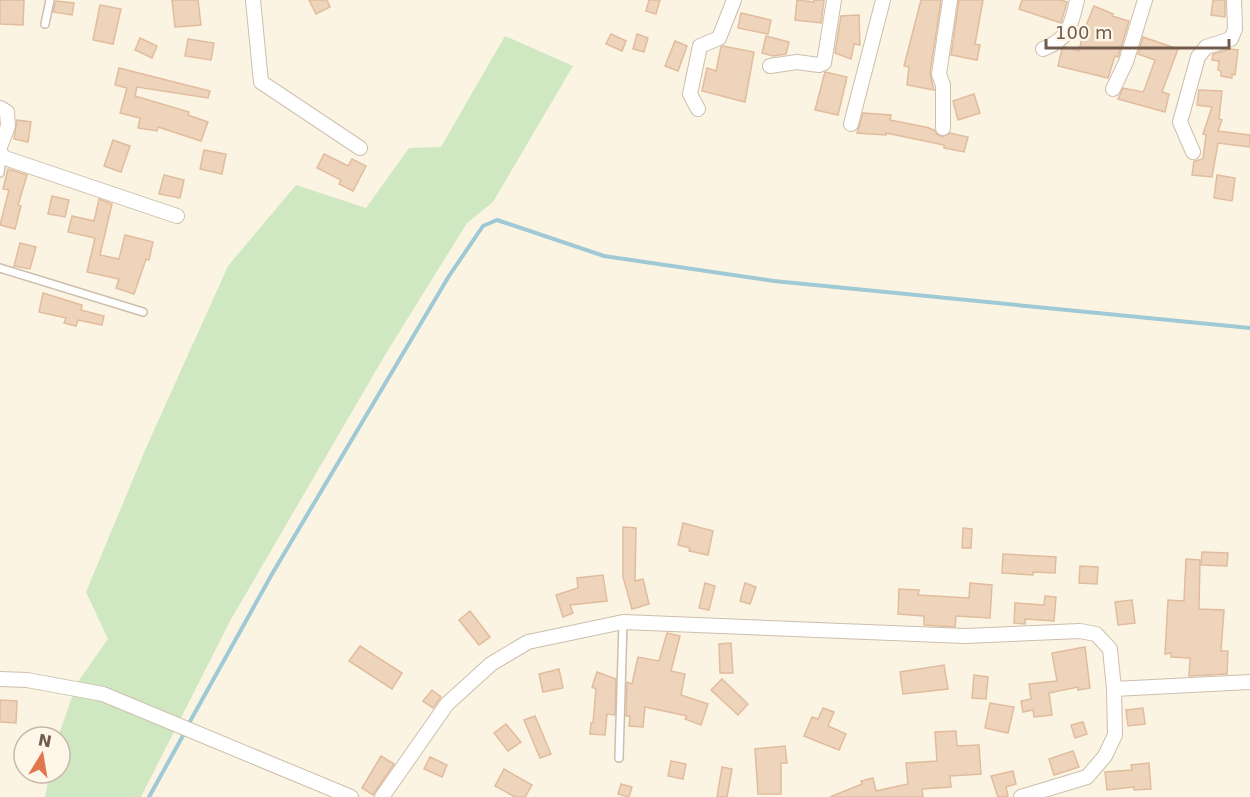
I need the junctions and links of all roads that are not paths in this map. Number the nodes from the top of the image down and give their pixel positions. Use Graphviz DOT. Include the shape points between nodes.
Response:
graph roads {
  1 [pos="50,0"];
  2 [pos="253,0"];
  3 [pos="734,0"];
  4 [pos="834,0"];
  5 [pos="883,0"];
  6 [pos="950,0"];
  7 [pos="1077,0"];
  8 [pos="1145,0"];
  9 [pos="1234,0"];
  10 [pos="45,24"];
  11 [pos="1043,49"];
  12 [pos="770,66"];
  13 [pos="1113,89"];
  14 [pos="0,108"];
  15 [pos="698,109"];
  16 [pos="851,124"];
  17 [pos="943,128"];
  18 [pos="360,148"];
  19 [pos="1,152"];
  20 [pos="1193,152"];
  21 [pos="0,173"];
  22 [pos="177,216"];
  23 [pos="0,267"];
  24 [pos="143,312"];
  25 [pos="623,622"];
  26 [pos="0,679"];
  27 [pos="1250,682"];
  28 [pos="1114,689"];
  29 [pos="619,759"];
  30 [pos="351,797"];
  31 [pos="382,797"];
  32 [pos="1021,797"];
  1 -- 10 [label="lane"];
  2 -- 18 [label="street" via="261,82"];
  3 -- 15 [label="street" via="719,38 700,46 690,94"];
  4 -- 12 [label="street" via="824,63"];
  5 -- 16 [label="street"];
  6 -- 17 [label="street" via="939,74 943,85"];
  7 -- 11 [label="street" via="1065,37"];
  8 -- 13 [label="street" via="1126,62"];
  9 -- 20 [label="street" via="1235,29 1231,39 1206,46 1198,57 1180,122"];
  14 -- 19 [label="street" via="7,112 8,126"];
  19 -- 21 [label="lane"];
  19 -- 22 [label="street"];
  23 -- 24 [label="lane"];
  25 -- 28 [label="street" via="965,636 1080,631 1096,634 1110,648"];
  25 -- 29 [label="lane"];
  25 -- 31 [label="street" via="528,642 491,664 447,704"];
  26 -- 30 [label="street" via="103,694"];
  27 -- 28 [label="street"];
  28 -- 32 [label="street" via="1115,735 1105,756 1087,777"];
}
